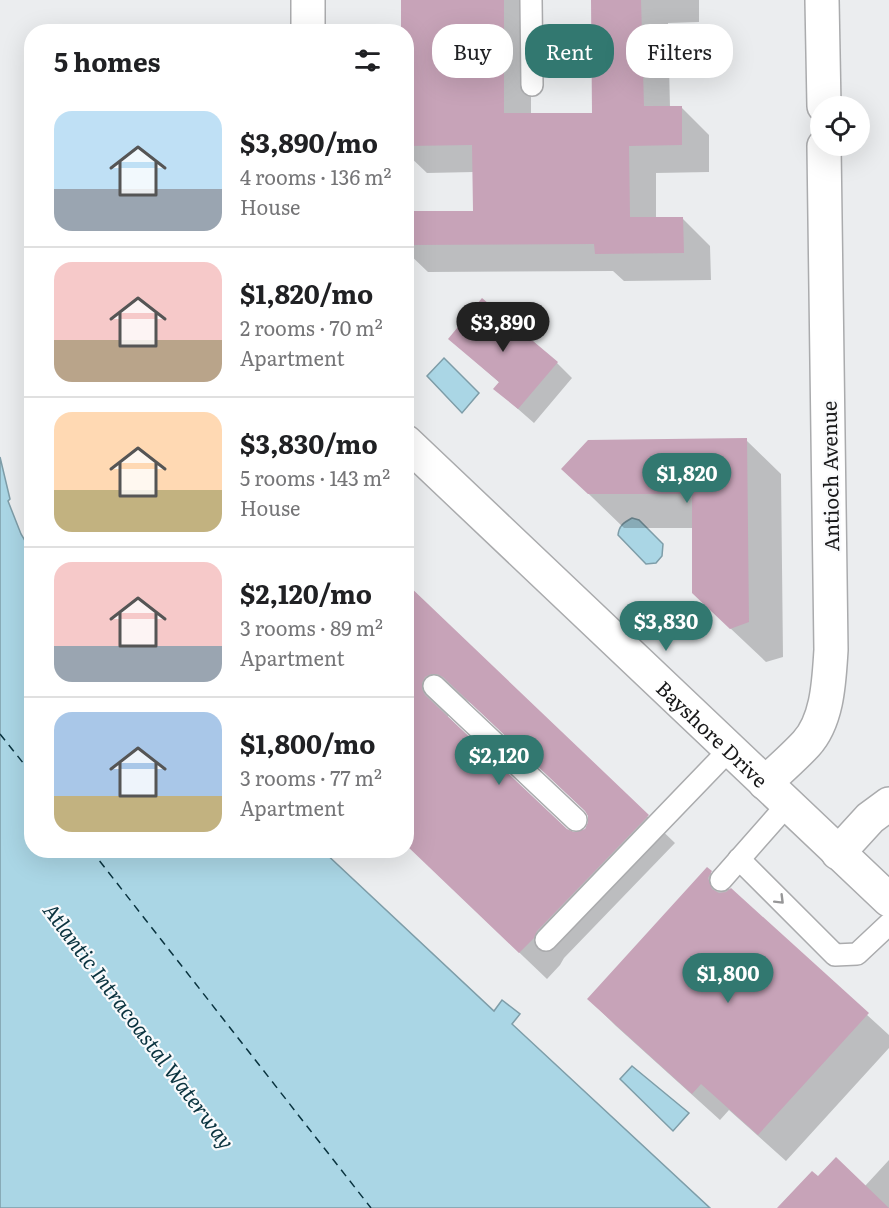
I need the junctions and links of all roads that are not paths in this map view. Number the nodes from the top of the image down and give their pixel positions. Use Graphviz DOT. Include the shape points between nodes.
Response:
graph roads {
  1 [pos="308,0"];
  2 [pos="531,0"];
  3 [pos="822,0"];
  4 [pos="308,24"];
  5 [pos="532,85"];
  6 [pos="824,96"];
  7 [pos="824,156"];
  8 [pos="414,450"];
  9 [pos="434,686"];
  10 [pos="731,748"];
  11 [pos="776,794"];
  12 [pos="889,804"];
  13 [pos="576,820"];
  14 [pos="838,853"];
  15 [pos="739,859"];
  16 [pos="721,879"];
  17 [pos="889,900"];
  18 [pos="889,924"];
  19 [pos="546,940"];
  1 -- 4 [label="street"];
  2 -- 5 [label="lane"];
  3 -- 6 [label="street"];
  7 -- 11 [label="street, Antioch Avenue" via="830,675 818,724"];
  8 -- 10 [label="street, Bayshore Drive"];
  9 -- 13 [label="lane"];
  10 -- 11 [label="street, Bayshore Drive"];
  10 -- 19 [label="lane"];
  11 -- 14 [label="street, Bayshore Drive"];
  11 -- 15 [label="lane"];
  12 -- 14 [label="street" via="870,818"];
  14 -- 17 [label="street, Bayshore Drive"];
  15 -- 16 [label="lane"];
  15 -- 18 [label="lane, one-way" via="836,955 857,954"];
}
